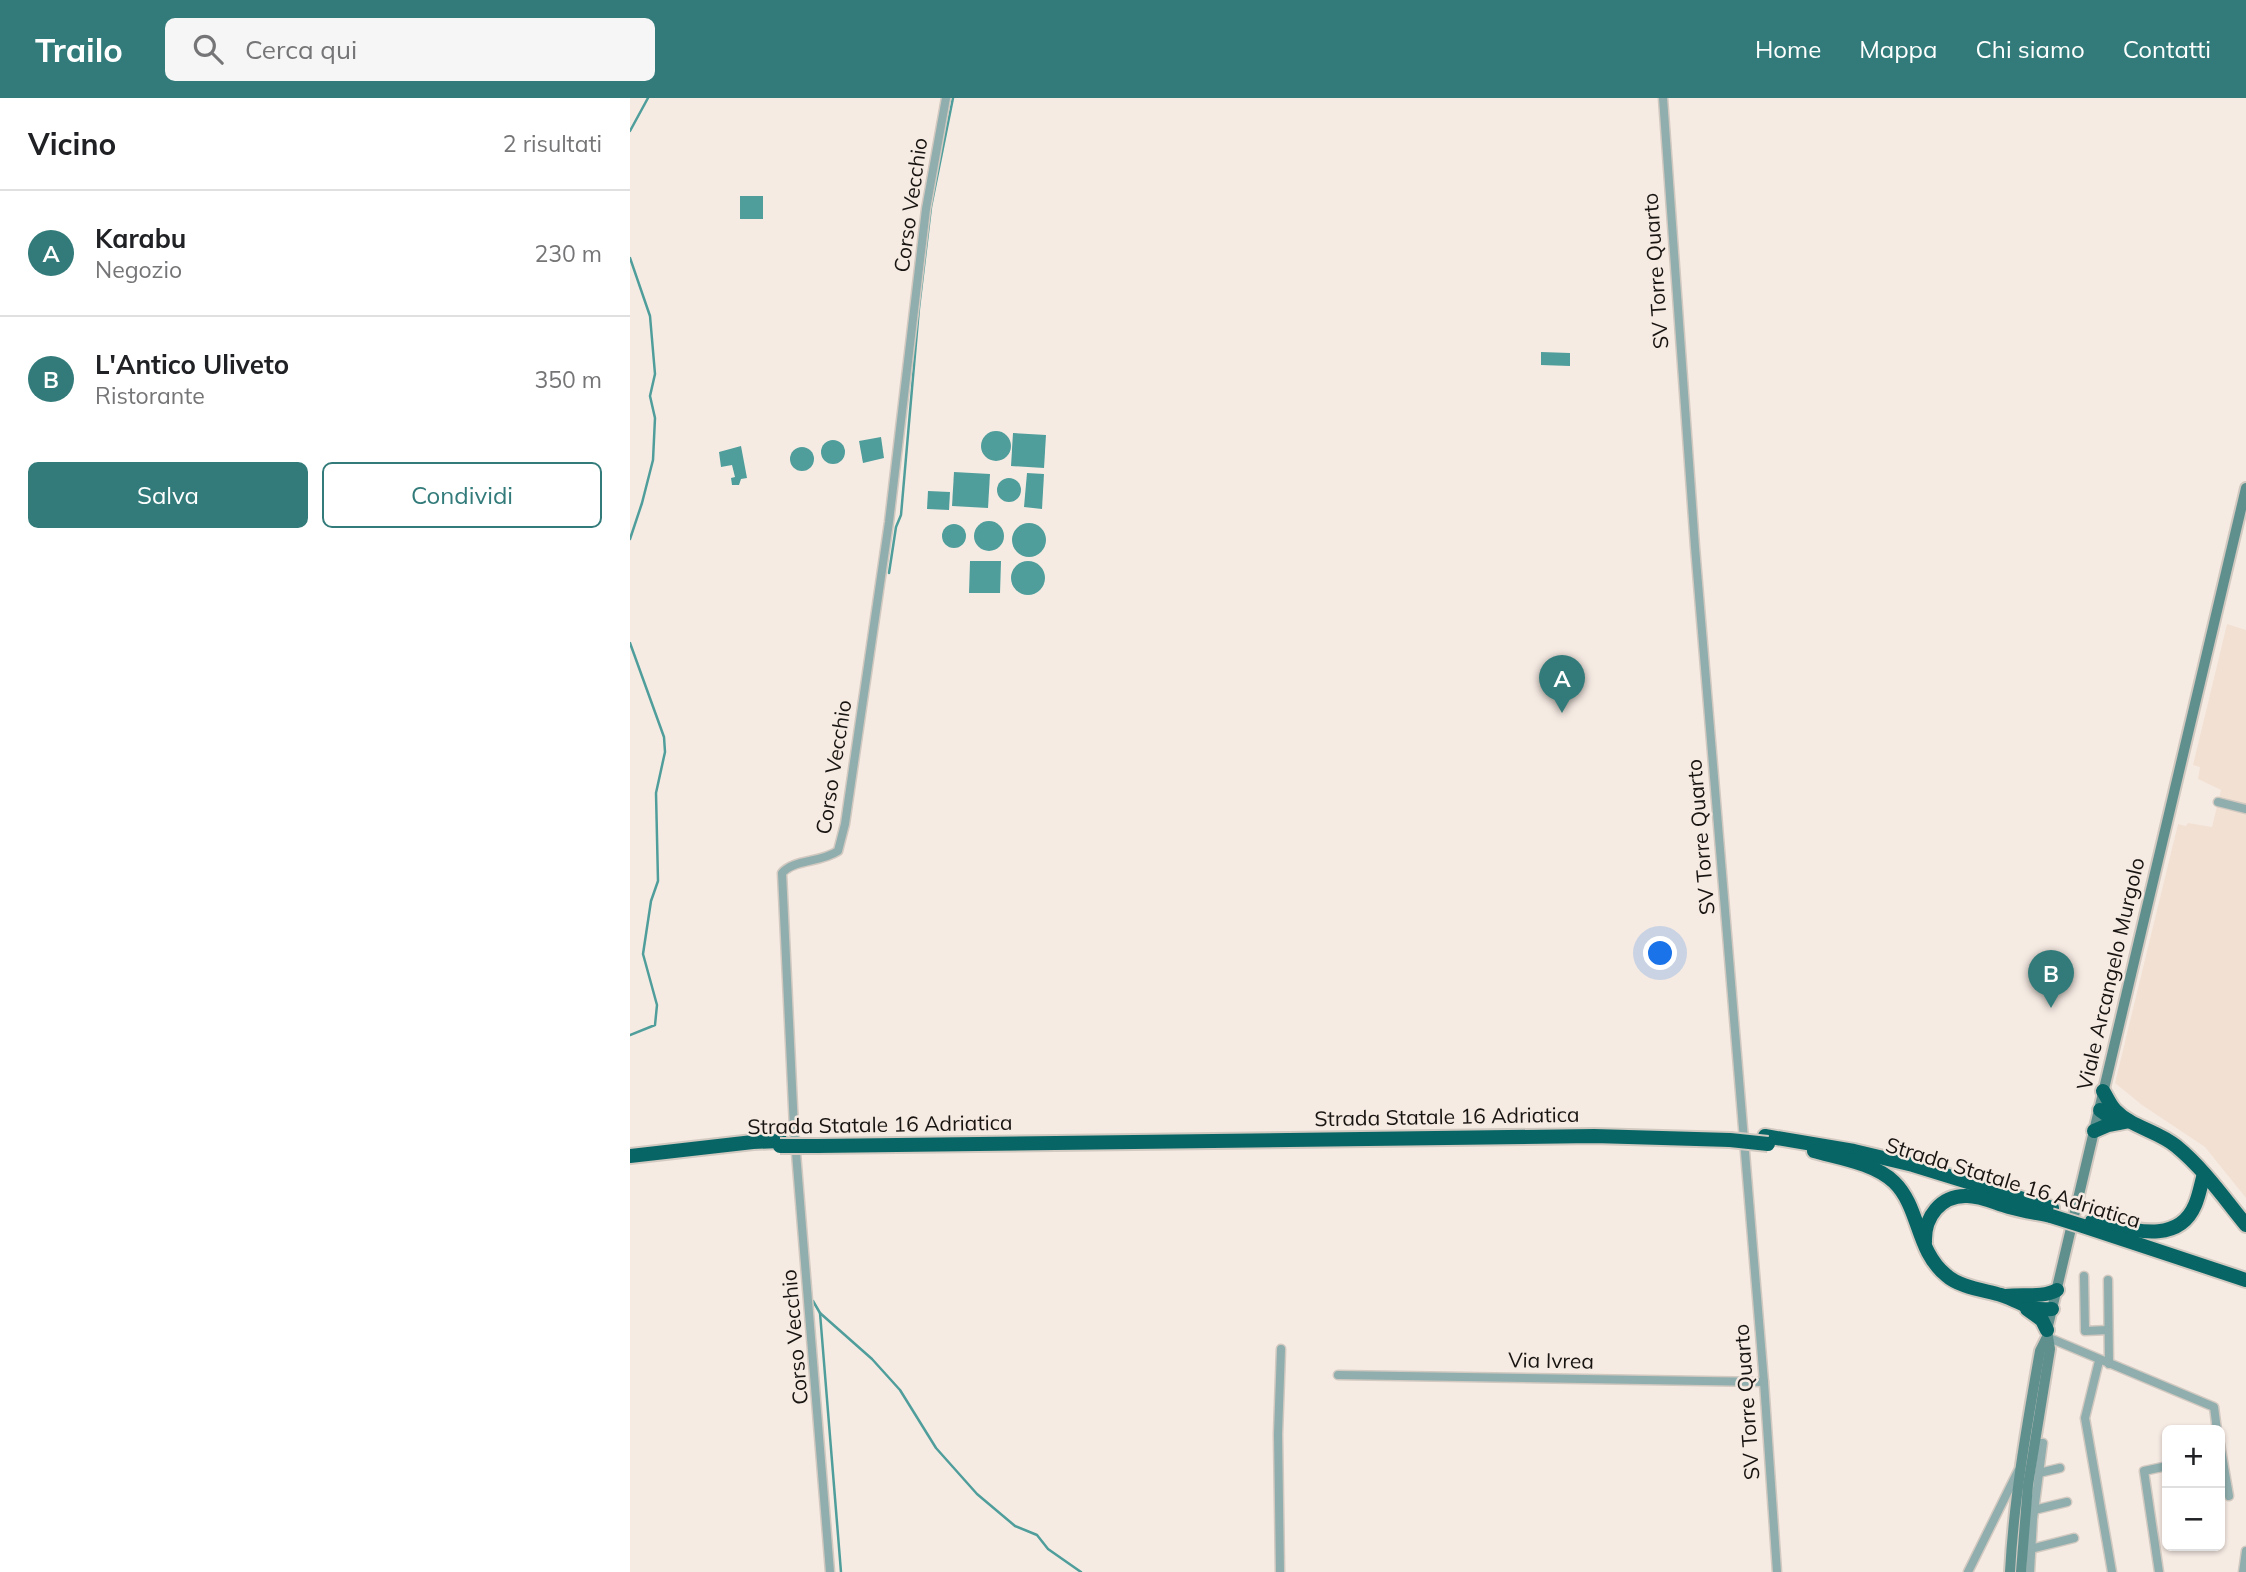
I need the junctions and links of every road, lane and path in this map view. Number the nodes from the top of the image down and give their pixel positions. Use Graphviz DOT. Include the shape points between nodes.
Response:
graph roads {
  1 [pos="946,98"];
  2 [pos="1662,98"];
  3 [pos="2246,488"];
  4 [pos="2218,802"];
  5 [pos="2246,809"];
  6 [pos="2103,1091"];
  7 [pos="2115,1115"];
  8 [pos="2094,1130"];
  9 [pos="1766,1140"];
  10 [pos="630,1158"];
  11 [pos="1868,1160"];
  12 [pos="1885,1166"];
  13 [pos="2204,1174"];
  14 [pos="2052,1212"];
  15 [pos="2086,1222"];
  16 [pos="2246,1225"];
  17 [pos="1925,1246"];
  18 [pos="2246,1272"];
  19 [pos="2084,1276"];
  20 [pos="2108,1280"];
  21 [pos="2246,1280"];
  22 [pos="2057,1290"];
  23 [pos="2037,1294"];
  24 [pos="2005,1296"];
  25 [pos="2052,1309"];
  26 [pos="2108,1330"];
  27 [pos="2047,1334"];
  28 [pos="1281,1349"];
  29 [pos="2099,1361"];
  30 [pos="2109,1364"];
  31 [pos="1338,1375"];
  32 [pos="1764,1382"];
  33 [pos="2216,1425"];
  34 [pos="2036,1443"];
  35 [pos="2162,1467"];
  36 [pos="2020,1468"];
  37 [pos="2060,1468"];
  38 [pos="2039,1473"];
  39 [pos="2225,1476"];
  40 [pos="2229,1496"];
  41 [pos="2067,1502"];
  42 [pos="2034,1510"];
  43 [pos="2074,1538"];
  44 [pos="2031,1549"];
  45 [pos="2246,1551"];
  46 [pos="830,1572"];
  47 [pos="1280,1572"];
  48 [pos="1777,1572"];
  49 [pos="1968,1572"];
  50 [pos="2010,1572"];
  51 [pos="2021,1572"];
  52 [pos="2030,1572"];
  53 [pos="2112,1572"];
  54 [pos="2159,1572"];
  55 [pos="2243,1572"];
  1 -- 46 [label="street, Corso Vecchio" via="926,209 889,522 845,824 838,851 827,859 788,866 782,873 794,1128"];
  2 -- 32 [label="street, SV Torre Quarto"];
  3 -- 6 [label="main road, Viale Arcangelo Murgolo"];
  4 -- 5 [label="street"];
  6 -- 7 [label="highway"];
  7 -- 8 [label="highway"];
  7 -- 8 [label="main road, Viale Arcangelo Murgolo"];
  7 -- 13 [label="highway" via="2162,1135"];
  8 -- 22 [label="main road, Viale Arcangelo Murgolo"];
  9 -- 10 [label="highway, Strada Statale 16 Adriatica, bridge" via="1594,1136 781,1144"];
  9 -- 11 [label="highway, Strada Statale 16 Adriatica"];
  9 -- 11 [label="highway, Strada Statale 16 Adriatica"];
  11 -- 12 [label="highway, Strada Statale 16 Adriatica"];
  12 -- 14 [label="highway, Strada Statale 16 Adriatica"];
  12 -- 17 [label="highway" via="1903,1193"];
  13 -- 15 [label="highway" via="2190,1215 2173,1228 2150,1232"];
  13 -- 16 [label="highway"];
  14 -- 15 [label="highway, Strada Statale 16 Adriatica, bridge"];
  14 -- 17 [label="highway" via="1956,1196 1928,1219"];
  15 -- 18 [label="highway, Strada Statale 16 Adriatica"];
  15 -- 21 [label="highway, Strada Statale 16 Adriatica"];
  17 -- 24 [label="highway" via="1947,1277"];
  19 -- 26 [label="street" via="2085,1331"];
  20 -- 26 [label="street"];
  22 -- 23 [label="highway"];
  22 -- 25 [label="main road, Viale Arcangelo Murgolo"];
  23 -- 24 [label="highway"];
  23 -- 25 [label="highway"];
  24 -- 25 [label="highway" via="2036,1311"];
  24 -- 27 [label="highway" via="2036,1314"];
  25 -- 27 [label="main road, Viale Arcangelo Murgolo"];
  26 -- 30 [label="street"];
  27 -- 29 [label="street"];
  27 -- 34 [label="main road, Viale Arcangelo Murgolo" via="2050,1349"];
  27 -- 36 [label="main road, Viale Arcangelo Murgolo" via="2040,1351"];
  28 -- 47 [label="street"];
  29 -- 30 [label="street"];
  29 -- 53 [label="street" via="2085,1418"];
  30 -- 33 [label="street" via="2214,1408"];
  31 -- 32 [label="street, Via Ivrea"];
  32 -- 48 [label="street, SV Torre Quarto"];
  34 -- 38 [label="street" via="2043,1443"];
  34 -- 51 [label="main road, Viale Arcangelo Murgolo"];
  35 -- 54 [label="street" via="2144,1471"];
  36 -- 49 [label="street"];
  36 -- 50 [label="main road, Viale Arcangelo Murgolo"];
  37 -- 38 [label="street"];
  38 -- 42 [label="street"];
  39 -- 40 [label="street"];
  41 -- 42 [label="street"];
  42 -- 44 [label="street"];
  43 -- 44 [label="street"];
  44 -- 52 [label="street"];
  45 -- 55 [label="street"];
}
